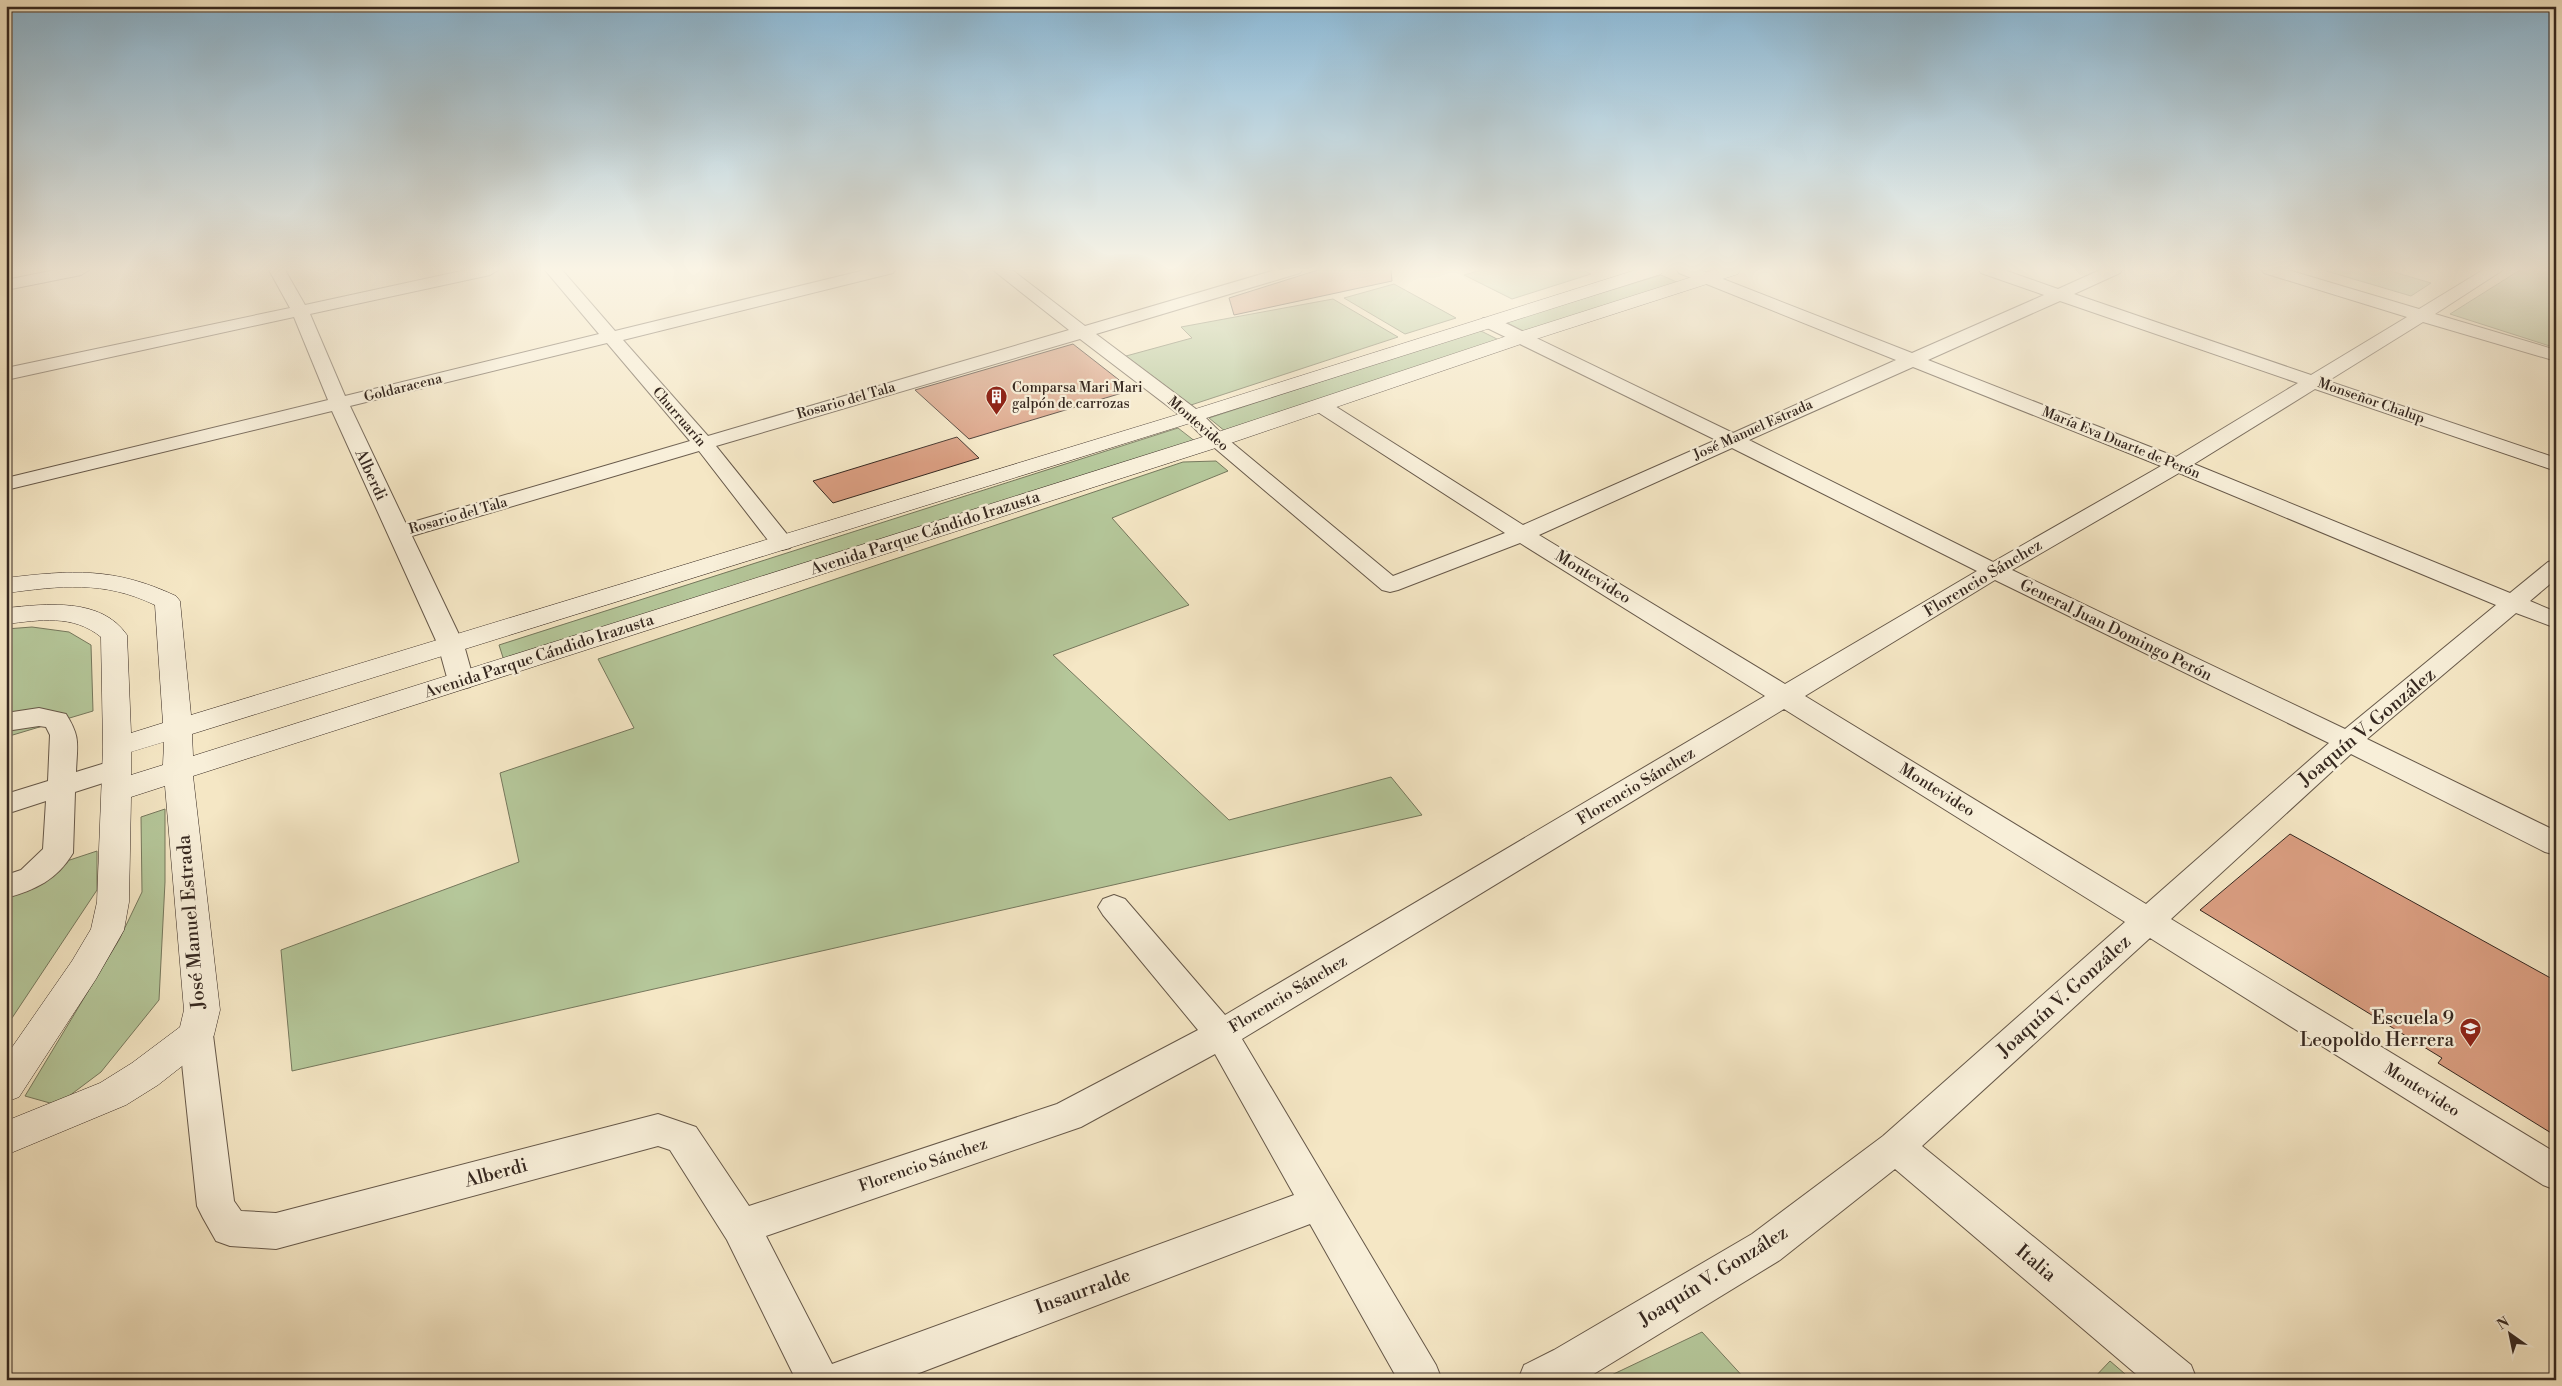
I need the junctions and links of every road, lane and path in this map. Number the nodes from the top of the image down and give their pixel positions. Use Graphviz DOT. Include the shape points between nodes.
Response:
graph roads {
  1 [pos="189,335"];
  2 [pos="310,335"];
  3 [pos="607,335"];
  4 [pos="624,335"];
  5 [pos="1072,335"];
  6 [pos="1085,335"];
  7 [pos="1449,335"];
  8 [pos="1517,335"];
  9 [pos="1529,335"];
  10 [pos="1846,335"];
  11 [pos="1968,335"];
  12 [pos="2178,335"];
  13 [pos="2390,335"];
  14 [pos="2487,335"];
  15 [pos="1522,337"];
  16 [pos="610,338"];
  17 [pos="2556,356"];
  18 [pos="1910,360"];
  19 [pos="6,374"];
  20 [pos="2313,380"];
  21 [pos="339,404"];
  22 [pos="1320,406"];
  23 [pos="1193,416"];
  24 [pos="1217,440"];
  25 [pos="1732,440"];
  26 [pos="703,444"];
  27 [pos="2178,465"];
  28 [pos="2556,465"];
  29 [pos="6,484"];
  30 [pos="399,533"];
  31 [pos="1522,534"];
  32 [pos="782,542"];
  33 [pos="2556,567"];
  34 [pos="1994,571"];
  35 [pos="1390,585"];
  36 [pos="6,586"];
  37 [pos="2514,604"];
  38 [pos="6,616"];
  39 [pos="2556,621"];
  40 [pos="450,645"];
  41 [pos="461,681"];
  42 [pos="1786,696"];
  43 [pos="6,722"];
  44 [pos="178,730"];
  45 [pos="2348,741"];
  46 [pos="116,769"];
  47 [pos="178,770"];
  48 [pos="61,786"];
  49 [pos="6,804"];
  50 [pos="2556,844"];
  51 [pos="6,887"];
  52 [pos="1114,907"];
  53 [pos="2147,921"];
  54 [pos="1221,1034"];
  55 [pos="196,1035"];
  56 [pos="6,1086"];
  57 [pos="6,1138"];
  58 [pos="1896,1147"];
  59 [pos="2556,1173"];
  60 [pos="1320,1203"];
  61 [pos="741,1227"];
  62 [pos="818,1380"];
  63 [pos="845,1380"];
  64 [pos="1421,1380"];
  65 [pos="1540,1380"];
  66 [pos="2176,1380"];
  1 -- 19 [label="street"];
  2 -- 21 [label="street, Alberdi"];
  3 -- 16 [label="street, Churruarín"];
  4 -- 16 [label="street, Goldaracena"];
  5 -- 26 [label="street, Rosario del Tala"];
  6 -- 23 [label="street, Montevideo"];
  7 -- 23 [label="main road, Avenida Parque Cándido Irazusta"];
  8 -- 15 [label="street, General Juan Domingo Perón"];
  9 -- 15 [label="main road, Avenida Parque Cándido Irazusta"];
  10 -- 18 [label="street, María Eva Duarte de Perón"];
  11 -- 18 [label="street, José Manuel Estrada"];
  12 -- 20 [label="street, Monseñor Chalup"];
  13 -- 20 [label="street, Florencio Sánchez"];
  14 -- 17 [label="street"];
  15 -- 22 [label="main road, Avenida Parque Cándido Irazusta"];
  15 -- 25 [label="street, General Juan Domingo Perón"];
  16 -- 21 [label="street, Goldaracena"];
  16 -- 26 [label="street, Churruarín"];
  18 -- 25 [label="street, José Manuel Estrada"];
  18 -- 27 [label="street, María Eva Duarte de Perón"];
  20 -- 27 [label="street, Florencio Sánchez"];
  20 -- 28 [label="street, Monseñor Chalup"];
  21 -- 29 [label="street, Goldaracena"];
  21 -- 30 [label="street, Alberdi"];
  22 -- 24 [label="main road, Avenida Parque Cándido Irazusta"];
  22 -- 31 [label="street, Montevideo"];
  23 -- 24 [label="street, Montevideo"];
  23 -- 32 [label="main road, Avenida Parque Cándido Irazusta"];
  24 -- 35 [label="street, Montevideo"];
  24 -- 41 [label="main road, Avenida Parque Cándido Irazusta"];
  25 -- 31 [label="street, José Manuel Estrada"];
  25 -- 34 [label="street, General Juan Domingo Perón"];
  26 -- 30 [label="street, Rosario del Tala"];
  26 -- 32 [label="street, Churruarín"];
  27 -- 34 [label="street, Florencio Sánchez"];
  27 -- 37 [label="street, María Eva Duarte de Perón"];
  30 -- 40 [label="street, Alberdi"];
  31 -- 35 [label="street, José Manuel Estrada"];
  31 -- 42 [label="street, Montevideo"];
  32 -- 40 [label="main road, Avenida Parque Cándido Irazusta"];
  33 -- 37 [label="street, Joaquín V. González"];
  34 -- 42 [label="street, Florencio Sánchez"];
  34 -- 45 [label="street, General Juan Domingo Perón"];
  36 -- 44 [label="main road, José Manuel Estrada" via="68,578 106,579 142,588 167,601"];
  37 -- 39 [label="street, María Eva Duarte de Perón"];
  37 -- 45 [label="street, Joaquín V. González"];
  38 -- 46 [label="main road" via="54,611 101,622 114,635"];
  40 -- 41 [label="street, Alberdi"];
  40 -- 44 [label="main road, Avenida Parque Cándido Irazusta"];
  41 -- 47 [label="main road, Avenida Parque Cándido Irazusta"];
  42 -- 53 [label="street, Montevideo"];
  42 -- 54 [label="street, Florencio Sánchez"];
  43 -- 48 [label="street" via="39,717 56,720 64,735"];
  44 -- 46 [label="main road, Avenida Parque Cándido Irazusta"];
  44 -- 47 [label="main road, José Manuel Estrada"];
  45 -- 50 [label="street, General Juan Domingo Perón"];
  45 -- 53 [label="street, Joaquín V. González"];
  46 -- 47 [label="main road, Avenida Parque Cándido Irazusta"];
  46 -- 48 [label="street"];
  46 -- 56 [label="main road" via="113,902 106,930 84,970"];
  47 -- 55 [label="main road, José Manuel Estrada" via="202,1010"];
  48 -- 49 [label="street"];
  48 -- 51 [label="street" via="58,852 32,878"];
  52 -- 54 [label="street"];
  53 -- 58 [label="street, Joaquín V. González"];
  53 -- 59 [label="street, Montevideo"];
  54 -- 60 [label="street"];
  54 -- 61 [label="street, Florencio Sánchez" via="1068,1116"];
  55 -- 57 [label="main road" via="113,1094"];
  55 -- 61 [label="street, Alberdi" via="216,1206 230,1228 276,1231 658,1130 683,1138"];
  58 -- 65 [label="street, Joaquín V. González" via="1766,1247"];
  58 -- 66 [label="street, Italia"];
  60 -- 63 [label="street, Insaurralde"];
  60 -- 64 [label="street"];
  61 -- 62 [label="street, Alberdi"];
}
